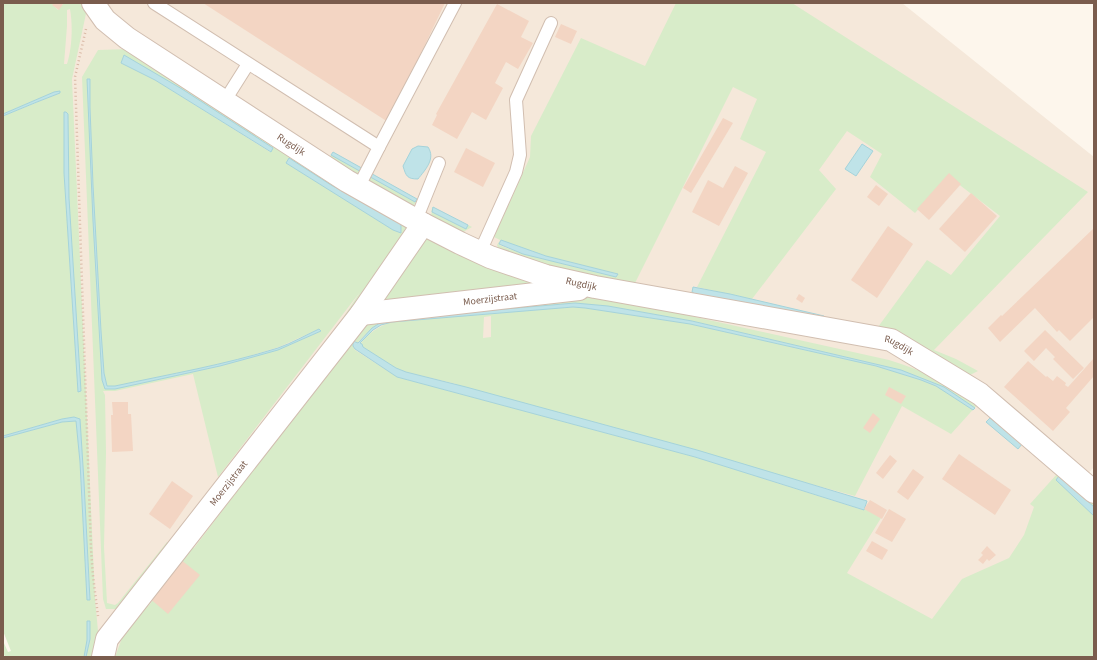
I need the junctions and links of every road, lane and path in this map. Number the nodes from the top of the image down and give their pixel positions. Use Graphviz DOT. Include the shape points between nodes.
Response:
graph roads {
  1 [pos="93,3"];
  2 [pos="154,3"];
  3 [pos="455,3"];
  4 [pos="551,23"];
  5 [pos="86,24"];
  6 [pos="248,64"];
  7 [pos="224,102"];
  8 [pos="380,147"];
  9 [pos="440,163"];
  10 [pos="358,188"];
  11 [pos="420,222"];
  12 [pos="480,252"];
  13 [pos="595,287"];
  14 [pos="361,314"];
  15 [pos="1094,492"];
  16 [pos="105,648"];
  1 -- 7 [label="street, Rugdijk" via="106,20 127,38"];
  2 -- 6 [label="lane"];
  3 -- 8 [label="lane"];
  4 -- 12 [label="lane" via="516,100 520,155 516,172"];
  5 -- 16 [label="path" via="75,77 93,576"];
  6 -- 7 [label="lane"];
  6 -- 8 [label="lane"];
  7 -- 10 [label="street, Rugdijk"];
  8 -- 10 [label="lane"];
  9 -- 11 [label="lane"];
  10 -- 11 [label="street, Rugdijk"];
  11 -- 12 [label="street, Rugdijk"];
  11 -- 14 [label="street, Moerzijstraat"];
  12 -- 13 [label="street, Rugdijk" via="546,276"];
  13 -- 14 [label="street, Moerzijstraat"];
  13 -- 15 [label="street, Rugdijk" via="891,340 980,394"];
  14 -- 16 [label="street, Moerzijstraat"];
}
